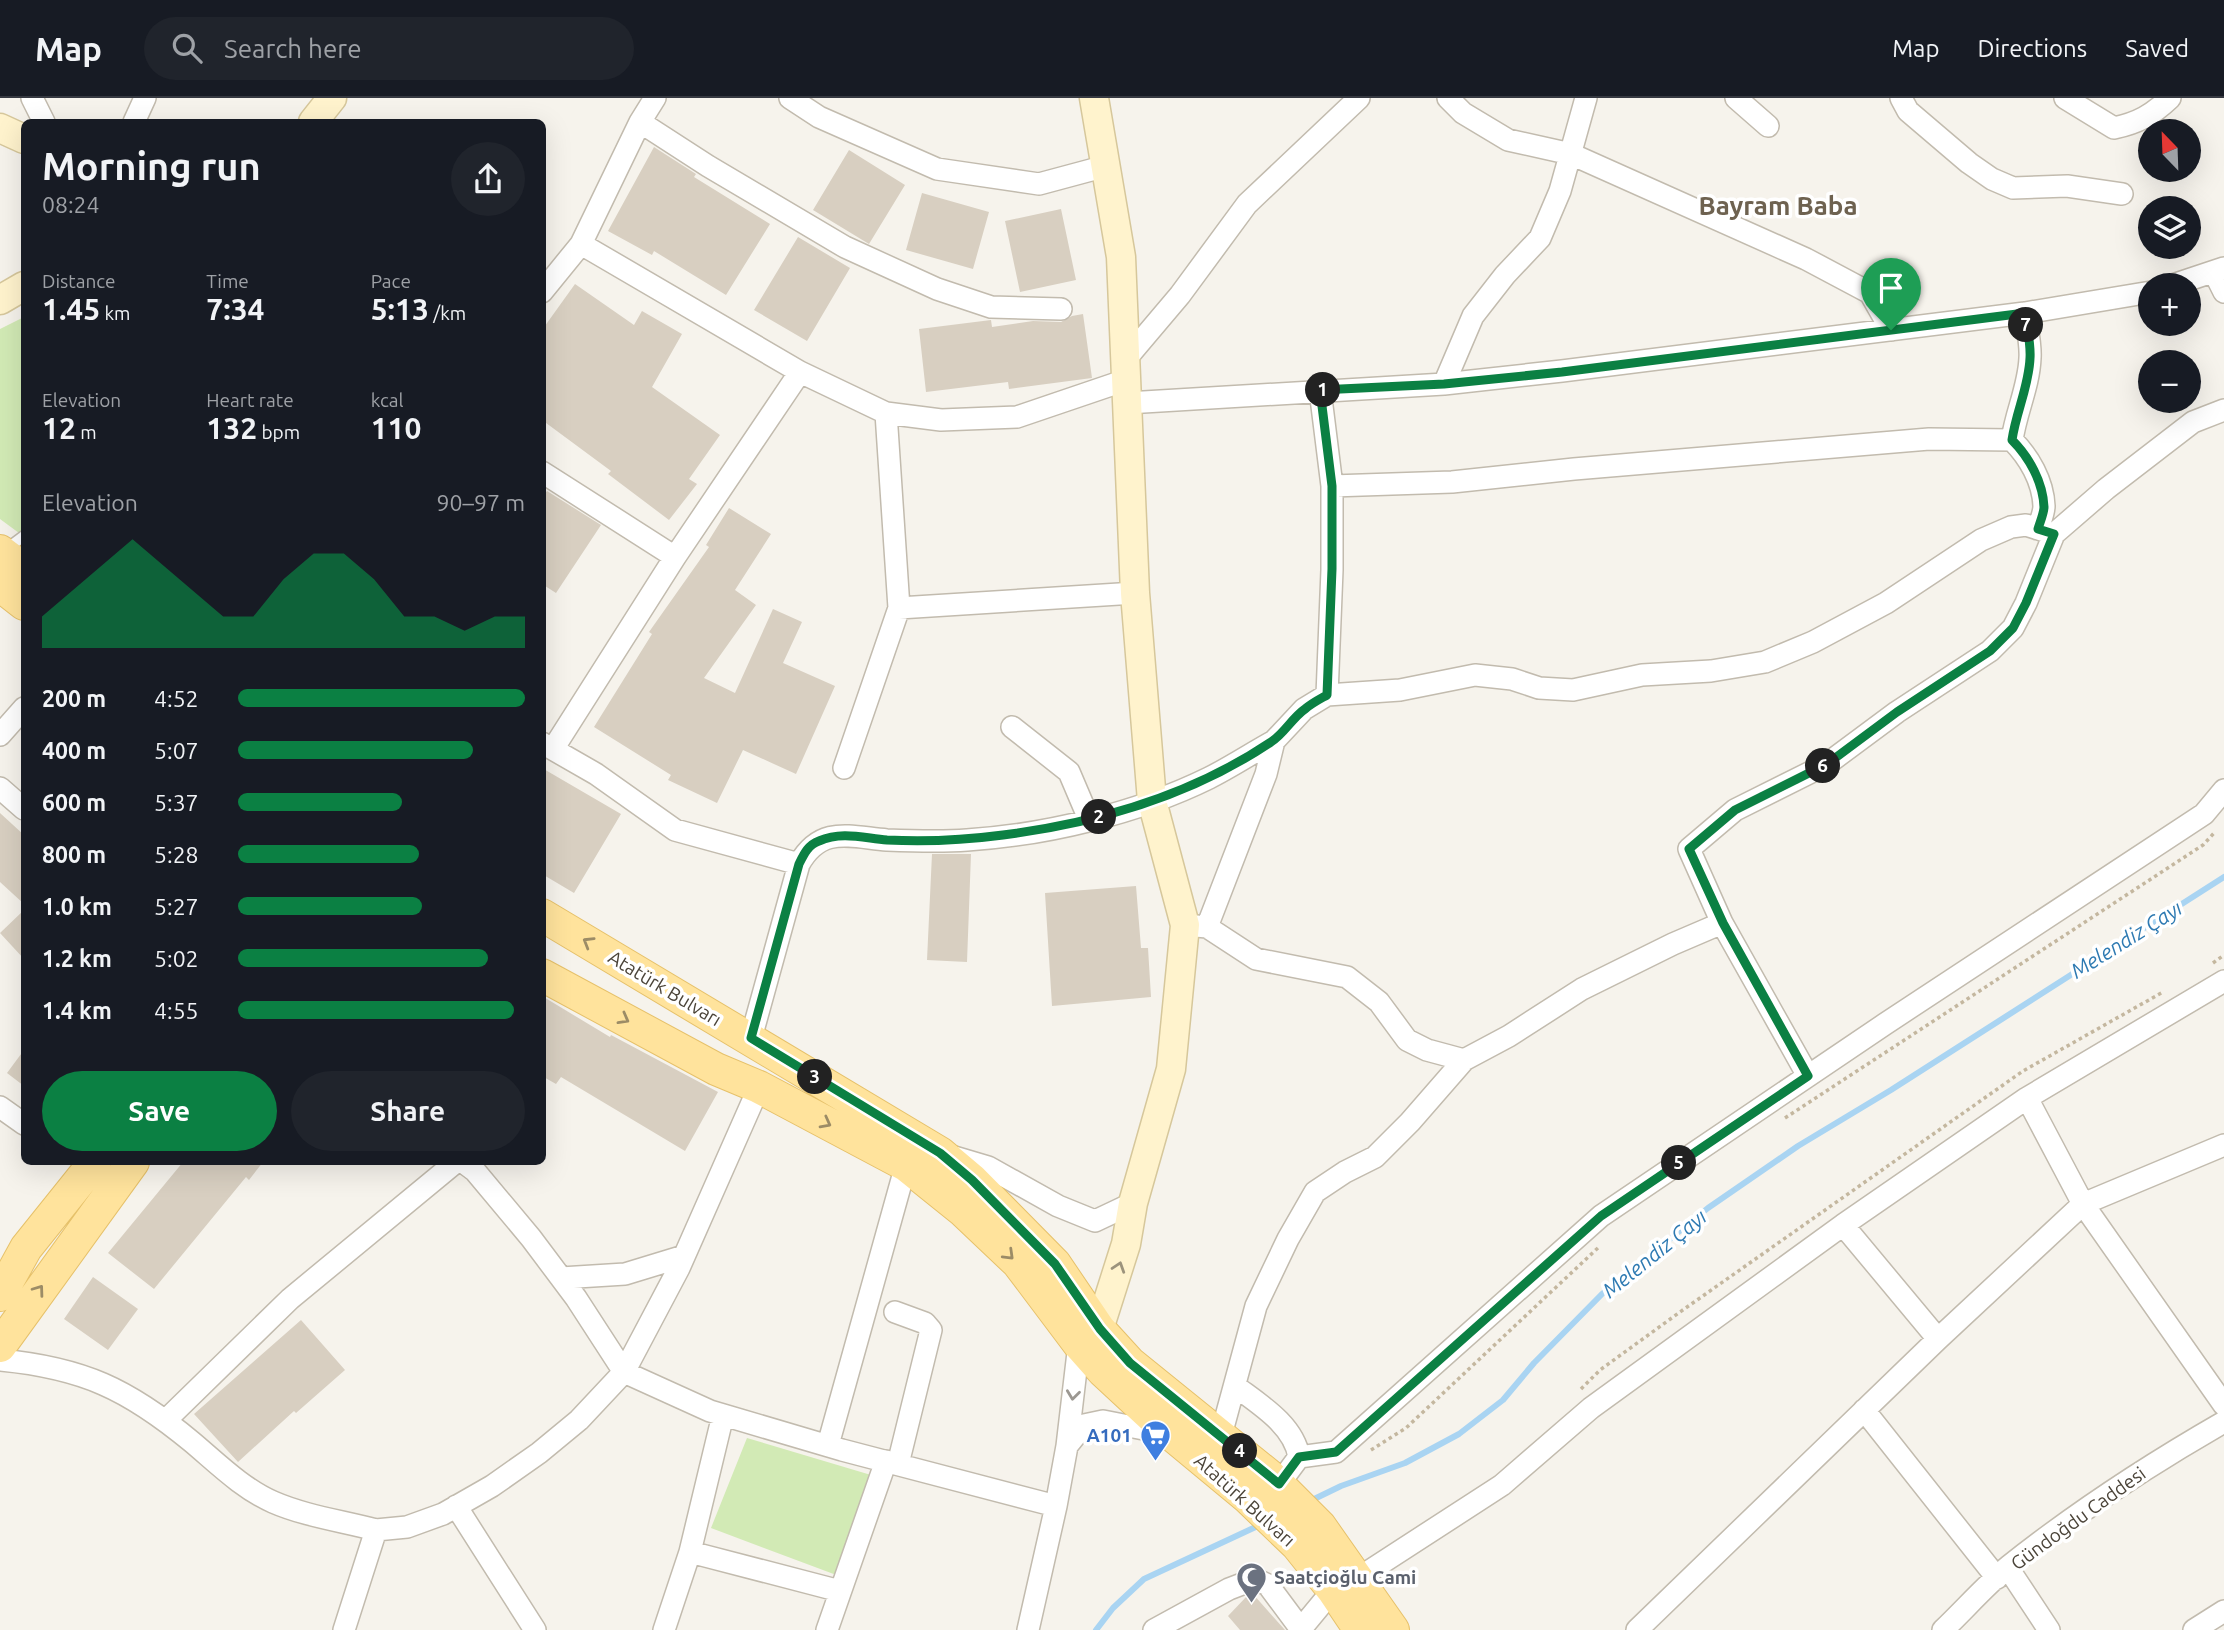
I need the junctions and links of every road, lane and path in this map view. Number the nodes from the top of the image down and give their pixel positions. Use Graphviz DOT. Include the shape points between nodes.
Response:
graph roads {
  1 [pos="32,98"];
  2 [pos="145,98"];
  3 [pos="332,98"];
  4 [pos="655,98"];
  5 [pos="790,98"];
  6 [pos="1094,98"];
  7 [pos="1359,98"];
  8 [pos="1448,98"];
  9 [pos="1586,98"];
  10 [pos="1737,98"];
  11 [pos="1901,98"];
  12 [pos="2065,98"];
  13 [pos="2170,98"];
  14 [pos="42,119"];
  15 [pos="135,119"];
  16 [pos="315,119"];
  17 [pos="640,122"];
  18 [pos="1768,126"];
  19 [pos="0,128"];
  20 [pos="21,138"];
  21 [pos="1571,154"];
  22 [pos="1106,166"];
  23 [pos="2122,194"];
  24 [pos="581,244"];
  25 [pos="2219,270"];
  26 [pos="2201,276"];
  27 [pos="546,287"];
  28 [pos="21,288"];
  29 [pos="2224,292"];
  30 [pos="2138,294"];
  31 [pos="0,300"];
  32 [pos="1061,309"];
  33 [pos="2025,313"];
  34 [pos="1891,330"];
  35 [pos="800,372"];
  36 [pos="1126,381"];
  37 [pos="1444,384"];
  38 [pos="1320,390"];
  39 [pos="2224,410"];
  40 [pos="886,413"];
  41 [pos="2012,440"];
  42 [pos="546,475"];
  43 [pos="1332,486"];
  44 [pos="2046,531"];
  45 [pos="675,556"];
  46 [pos="0,585"];
  47 [pos="1135,593"];
  48 [pos="21,602"];
  49 [pos="899,608"];
  50 [pos="1327,695"];
  51 [pos="21,711"];
  52 [pos="1012,727"];
  53 [pos="0,735"];
  54 [pos="1274,741"];
  55 [pos="548,746"];
  56 [pos="844,768"];
  57 [pos="0,788"];
  58 [pos="2224,790"];
  59 [pos="1152,801"];
  60 [pos="21,806"];
  61 [pos="1089,819"];
  62 [pos="2217,831"];
  63 [pos="799,864"];
  64 [pos="546,917"];
  65 [pos="1723,923"];
  66 [pos="1196,926"];
  67 [pos="546,977"];
  68 [pos="2224,981"];
  69 [pos="751,1038"];
  70 [pos="1464,1060"];
  71 [pos="1808,1076"];
  72 [pos="759,1087"];
  73 [pos="2027,1098"];
  74 [pos="0,1107"];
  75 [pos="21,1122"];
  76 [pos="1776,1124"];
  77 [pos="2224,1145"];
  78 [pos="940,1153"];
  79 [pos="89,1165"];
  80 [pos="131,1165"];
  81 [pos="452,1165"];
  82 [pos="467,1165"];
  83 [pos="906,1165"];
  84 [pos="1133,1203"];
  85 [pos="2083,1204"];
  86 [pos="1843,1225"];
  87 [pos="1606,1241"];
  88 [pos="684,1256"];
  89 [pos="561,1278"];
  90 [pos="0,1294"];
  91 [pos="895,1312"];
  92 [pos="1089,1336"];
  93 [pos="1938,1339"];
  94 [pos="0,1346"];
  95 [pos="0,1360"];
  96 [pos="624,1372"];
  97 [pos="1235,1386"];
  98 [pos="2224,1405"];
  99 [pos="1864,1410"];
  100 [pos="723,1415"];
  101 [pos="166,1420"];
  102 [pos="2224,1422"];
  103 [pos="1172,1435"];
  104 [pos="1221,1436"];
  105 [pos="828,1446"];
  106 [pos="1067,1446"];
  107 [pos="1336,1452"];
  108 [pos="1299,1457"];
  109 [pos="892,1463"];
  110 [pos="1275,1481"];
  111 [pos="456,1506"];
  112 [pos="1056,1506"];
  113 [pos="376,1530"];
  114 [pos="1308,1535"];
  115 [pos="690,1552"];
  116 [pos="2003,1573"];
  117 [pos="1345,1585"];
  118 [pos="840,1591"];
  119 [pos="2224,1611"];
  120 [pos="1300,1629"];
  121 [pos="344,1630"];
  122 [pos="535,1630"];
  123 [pos="664,1630"];
  124 [pos="827,1630"];
  125 [pos="1028,1630"];
  126 [pos="1154,1630"];
  127 [pos="1360,1630"];
  128 [pos="1393,1630"];
  129 [pos="1637,1630"];
  130 [pos="1943,1630"];
  131 [pos="2049,1630"];
  132 [pos="2194,1630"];
  1 -- 14 [label="street"];
  2 -- 15 [label="street"];
  3 -- 16 [label="street"];
  4 -- 17 [label="street"];
  5 -- 22 [label="street" via="819,117 937,169 1039,184"];
  6 -- 22 [label="street"];
  7 -- 36 [label="street" via="1247,204"];
  8 -- 21 [label="street" via="1463,113 1508,140"];
  9 -- 21 [label="street"];
  10 -- 18 [label="street"];
  11 -- 23 [label="street" via="1908,111 1969,163 2002,184"];
  12 -- 13 [label="street" via="2114,128 2150,116"];
  17 -- 24 [label="street"];
  17 -- 32 [label="street" via="845,247 937,289 991,307"];
  19 -- 20 [label="street"];
  21 -- 34 [label="street" via="1806,259 1870,293"];
  21 -- 37 [label="street" via="1540,239 1473,316"];
  22 -- 36 [label="street" via="1121,257"];
  24 -- 27 [label="street"];
  24 -- 35 [label="street"];
  25 -- 26 [label="street"];
  25 -- 29 [label="street"];
  28 -- 31 [label="street"];
  30 -- 33 [label="street"];
  33 -- 34 [label="street"];
  33 -- 41 [label="street" via="2031,355"];
  34 -- 37 [label="street"];
  35 -- 40 [label="street"];
  35 -- 45 [label="street"];
  36 -- 38 [label="street"];
  36 -- 40 [label="street" via="1017,417 941,420"];
  36 -- 47 [label="street"];
  37 -- 38 [label="street"];
  38 -- 43 [label="street"];
  39 -- 44 [label="street" via="2193,422"];
  40 -- 49 [label="street"];
  41 -- 43 [label="street" via="1929,439 1452,482"];
  41 -- 44 [label="street" via="2025,453 2038,480"];
  42 -- 45 [label="street"];
  43 -- 50 [label="street"];
  44 -- 50 [label="street" via="2026,525 2011,527 1981,540 1886,603 1765,662 1642,675 1573,691 1475,675 1400,690"];
  44 -- 65 [label="street" via="2026,603 2013,628 1990,651 1827,764 1735,810 1689,849"];
  45 -- 55 [label="street"];
  46 -- 48 [label="main road"];
  47 -- 49 [label="street"];
  47 -- 59 [label="street"];
  49 -- 56 [label="street"];
  50 -- 54 [label="street" via="1304,709"];
  51 -- 53 [label="street"];
  52 -- 61 [label="street" via="1069,772"];
  54 -- 59 [label="street" via="1208,778"];
  54 -- 66 [label="street" via="1266,774"];
  55 -- 63 [label="street" via="675,830"];
  57 -- 60 [label="street"];
  58 -- 71 [label="street" via="2204,814"];
  59 -- 61 [label="street"];
  59 -- 66 [label="street"];
  61 -- 63 [label="street" via="967,840 887,840 844,834 807,848"];
  62 -- 76 [label="path" via="2203,845"];
  63 -- 69 [label="street"];
  69 -- 64 [label="main road, Atatürk Bulvarı, one-way"];
  65 -- 70 [label="street" via="1582,989"];
  65 -- 71 [label="street"];
  66 -- 70 [label="street" via="1256,959 1347,977 1379,1002 1408,1040"];
  66 -- 84 [label="street" via="1171,1069"];
  67 -- 72 [label="main road, Atatürk Bulvarı, one-way" via="716,1069"];
  68 -- 73 [label="street"];
  69 -- 78 [label="main road, Atatürk Bulvarı"];
  70 -- 97 [label="street" via="1375,1157 1315,1192 1256,1306"];
  71 -- 107 [label="street" via="1601,1216"];
  72 -- 83 [label="main road, Atatürk Bulvarı, one-way"];
  72 -- 88 [label="street"];
  73 -- 85 [label="street"];
  73 -- 86 [label="street"];
  74 -- 75 [label="street"];
  77 -- 85 [label="street"];
  78 -- 84 [label="street" via="988,1167 1095,1221"];
  78 -- 92 [label="main road, Atatürk Bulvarı" via="1055,1264"];
  79 -- 90 [label="main road" via="26,1248"];
  94 -- 80 [label="main road, one-way"];
  81 -- 101 [label="street" via="290,1299"];
  82 -- 89 [label="street"];
  83 -- 92 [label="main road, Atatürk Bulvarı, one-way" via="1018,1262"];
  83 -- 105 [label="street"];
  92 -- 84 [label="street, one-way" via="1126,1244"];
  85 -- 93 [label="street"];
  85 -- 98 [label="street"];
  86 -- 93 [label="street"];
  86 -- 117 [label="street" via="1591,1408 1502,1485"];
  87 -- 107 [label="path" via="1406,1427 1353,1461"];
  88 -- 89 [label="street" via="625,1274"];
  88 -- 96 [label="street"];
  89 -- 96 [label="street"];
  91 -- 109 [label="street" via="931,1329"];
  92 -- 103 [label="main road, Atatürk Bulvarı" via="1102,1371"];
  92 -- 104 [label="main road, Atatürk Bulvarı"];
  92 -- 106 [label="street, one-way"];
  93 -- 99 [label="street"];
  95 -- 101 [label="street" via="41,1364 88,1377 130,1395"];
  96 -- 100 [label="street"];
  96 -- 111 [label="street" via="579,1420 539,1453"];
  97 -- 104 [label="street"];
  97 -- 108 [label="street" via="1271,1413 1297,1444"];
  99 -- 116 [label="street"];
  99 -- 129 [label="street"];
  100 -- 105 [label="street"];
  100 -- 115 [label="street"];
  101 -- 113 [label="street" via="272,1502"];
  102 -- 116 [label="street, Gündoğdu Caddesi" via="2096,1502"];
  103 -- 106 [label="street" via="1103,1421 1084,1425"];
  103 -- 114 [label="main road, Atatürk Bulvarı" via="1248,1498"];
  104 -- 110 [label="main road, Atatürk Bulvarı"];
  105 -- 109 [label="street"];
  106 -- 112 [label="street"];
  107 -- 108 [label="street"];
  108 -- 110 [label="street"];
  109 -- 112 [label="street"];
  109 -- 118 [label="street"];
  110 -- 114 [label="main road, Atatürk Bulvarı"];
  111 -- 113 [label="street" via="407,1527"];
  111 -- 122 [label="street"];
  112 -- 125 [label="street"];
  113 -- 121 [label="street"];
  114 -- 117 [label="main road, Atatürk Bulvarı"];
  115 -- 118 [label="street"];
  115 -- 123 [label="street"];
  116 -- 130 [label="street, Gündoğdu Caddesi"];
  116 -- 131 [label="street"];
  117 -- 120 [label="street"];
  117 -- 127 [label="main road, Atatürk Bulvarı"];
  117 -- 128 [label="main road, Atatürk Bulvarı"];
  118 -- 124 [label="street"];
  119 -- 132 [label="street"];
  120 -- 126 [label="street" via="1268,1585 1255,1579"];
}
